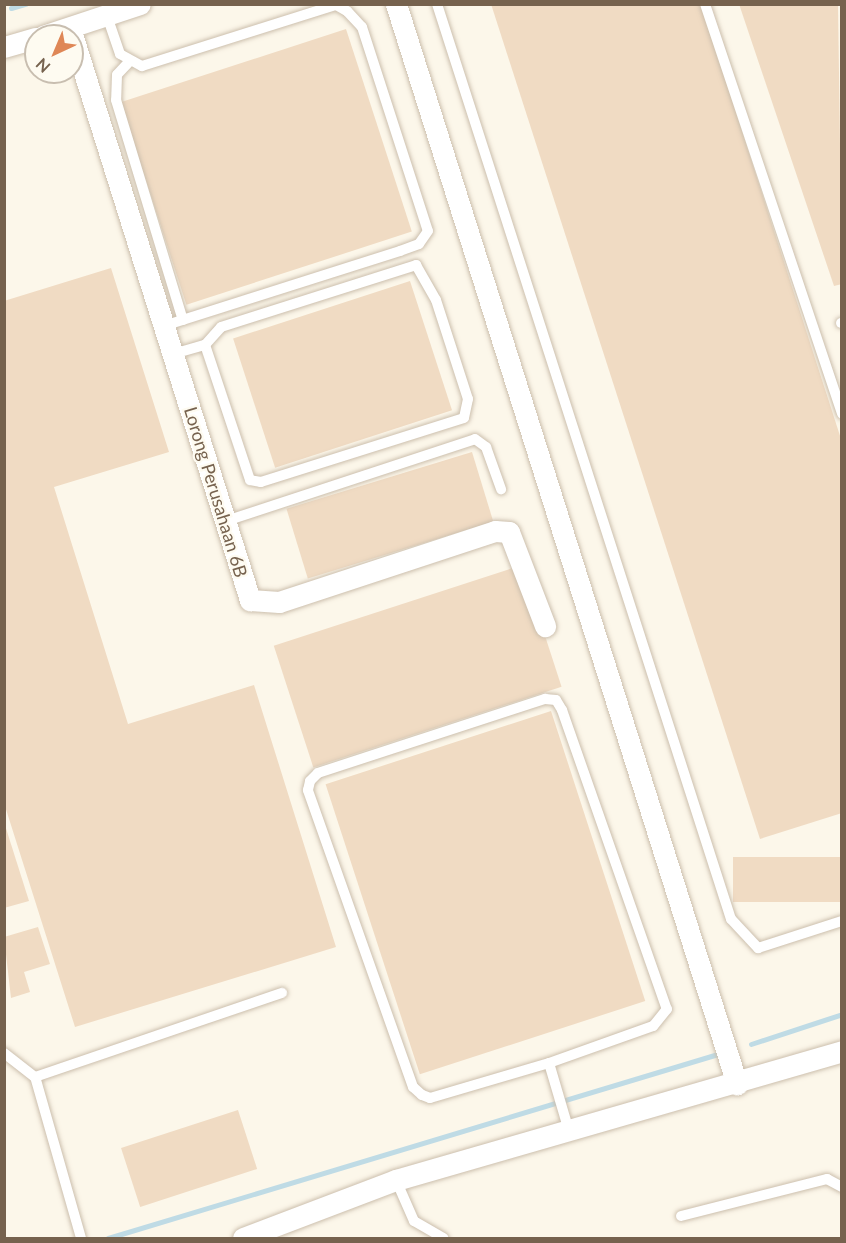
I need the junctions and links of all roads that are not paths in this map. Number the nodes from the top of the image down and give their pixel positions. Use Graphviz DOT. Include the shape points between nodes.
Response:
graph roads {
  1 [pos="140,4"];
  2 [pos="396,4"];
  3 [pos="437,4"];
  4 [pos="705,4"];
  5 [pos="106,16"];
  6 [pos="82,24"];
  7 [pos="24,41"];
  8 [pos="5,45"];
  9 [pos="128,63"];
  10 [pos="84,68"];
  11 [pos="174,323"];
  12 [pos="205,345"];
  13 [pos="173,354"];
  14 [pos="842,414"];
  15 [pos="501,489"];
  16 [pos="226,521"];
  17 [pos="545,626"];
  18 [pos="842,921"];
  19 [pos="282,993"];
  20 [pos="842,1051"];
  21 [pos="4,1053"];
  22 [pos="549,1063"];
  23 [pos="35,1077"];
  24 [pos="737,1084"];
  25 [pos="567,1124"];
  26 [pos="396,1180"];
  27 [pos="842,1187"];
  28 [pos="681,1216"];
  29 [pos="424,1235"];
  30 [pos="81,1239"];
  31 [pos="243,1239"];
  32 [pos="444,1239"];
  1 -- 5 [label="street"];
  2 -- 24 [label="street"];
  3 -- 18 [label="lane" via="730,919 758,948"];
  4 -- 14 [label="lane"];
  5 -- 6 [label="street"];
  5 -- 9 [label="lane" via="120,54"];
  7 -- 8 [label="street"];
  9 -- 11 [label="lane" via="117,75 116,100"];
  9 -- 11 [label="lane" via="142,66 336,5 348,11 362,27 428,231 410,248"];
  10 -- 11 [label="street, Lorong Perusahaan 6B"];
  11 -- 13 [label="street, Lorong Perusahaan 6B"];
  12 -- 12 [label="lane" via="250,480 261,482 464,418 468,399 436,300 416,265 220,327"];
  12 -- 13 [label="lane"];
  13 -- 16 [label="street, Lorong Perusahaan 6B"];
  15 -- 16 [label="lane" via="486,447 475,439"];
  16 -- 17 [label="street, Lorong Perusahaan 6B" via="250,600 261,604 495,531 509,532"];
  19 -- 23 [label="lane"];
  20 -- 24 [label="street"];
  21 -- 23 [label="lane"];
  22 -- 22 [label="lane" via="430,1098 413,1087 308,790 318,773 545,699 556,700 667,1009 653,1026"];
  22 -- 25 [label="lane"];
  23 -- 30 [label="lane"];
  24 -- 25 [label="street"];
  25 -- 26 [label="street"];
  26 -- 29 [label="lane"];
  26 -- 31 [label="street"];
  27 -- 28 [label="lane" via="827,1179"];
  29 -- 32 [label="lane"];
}
